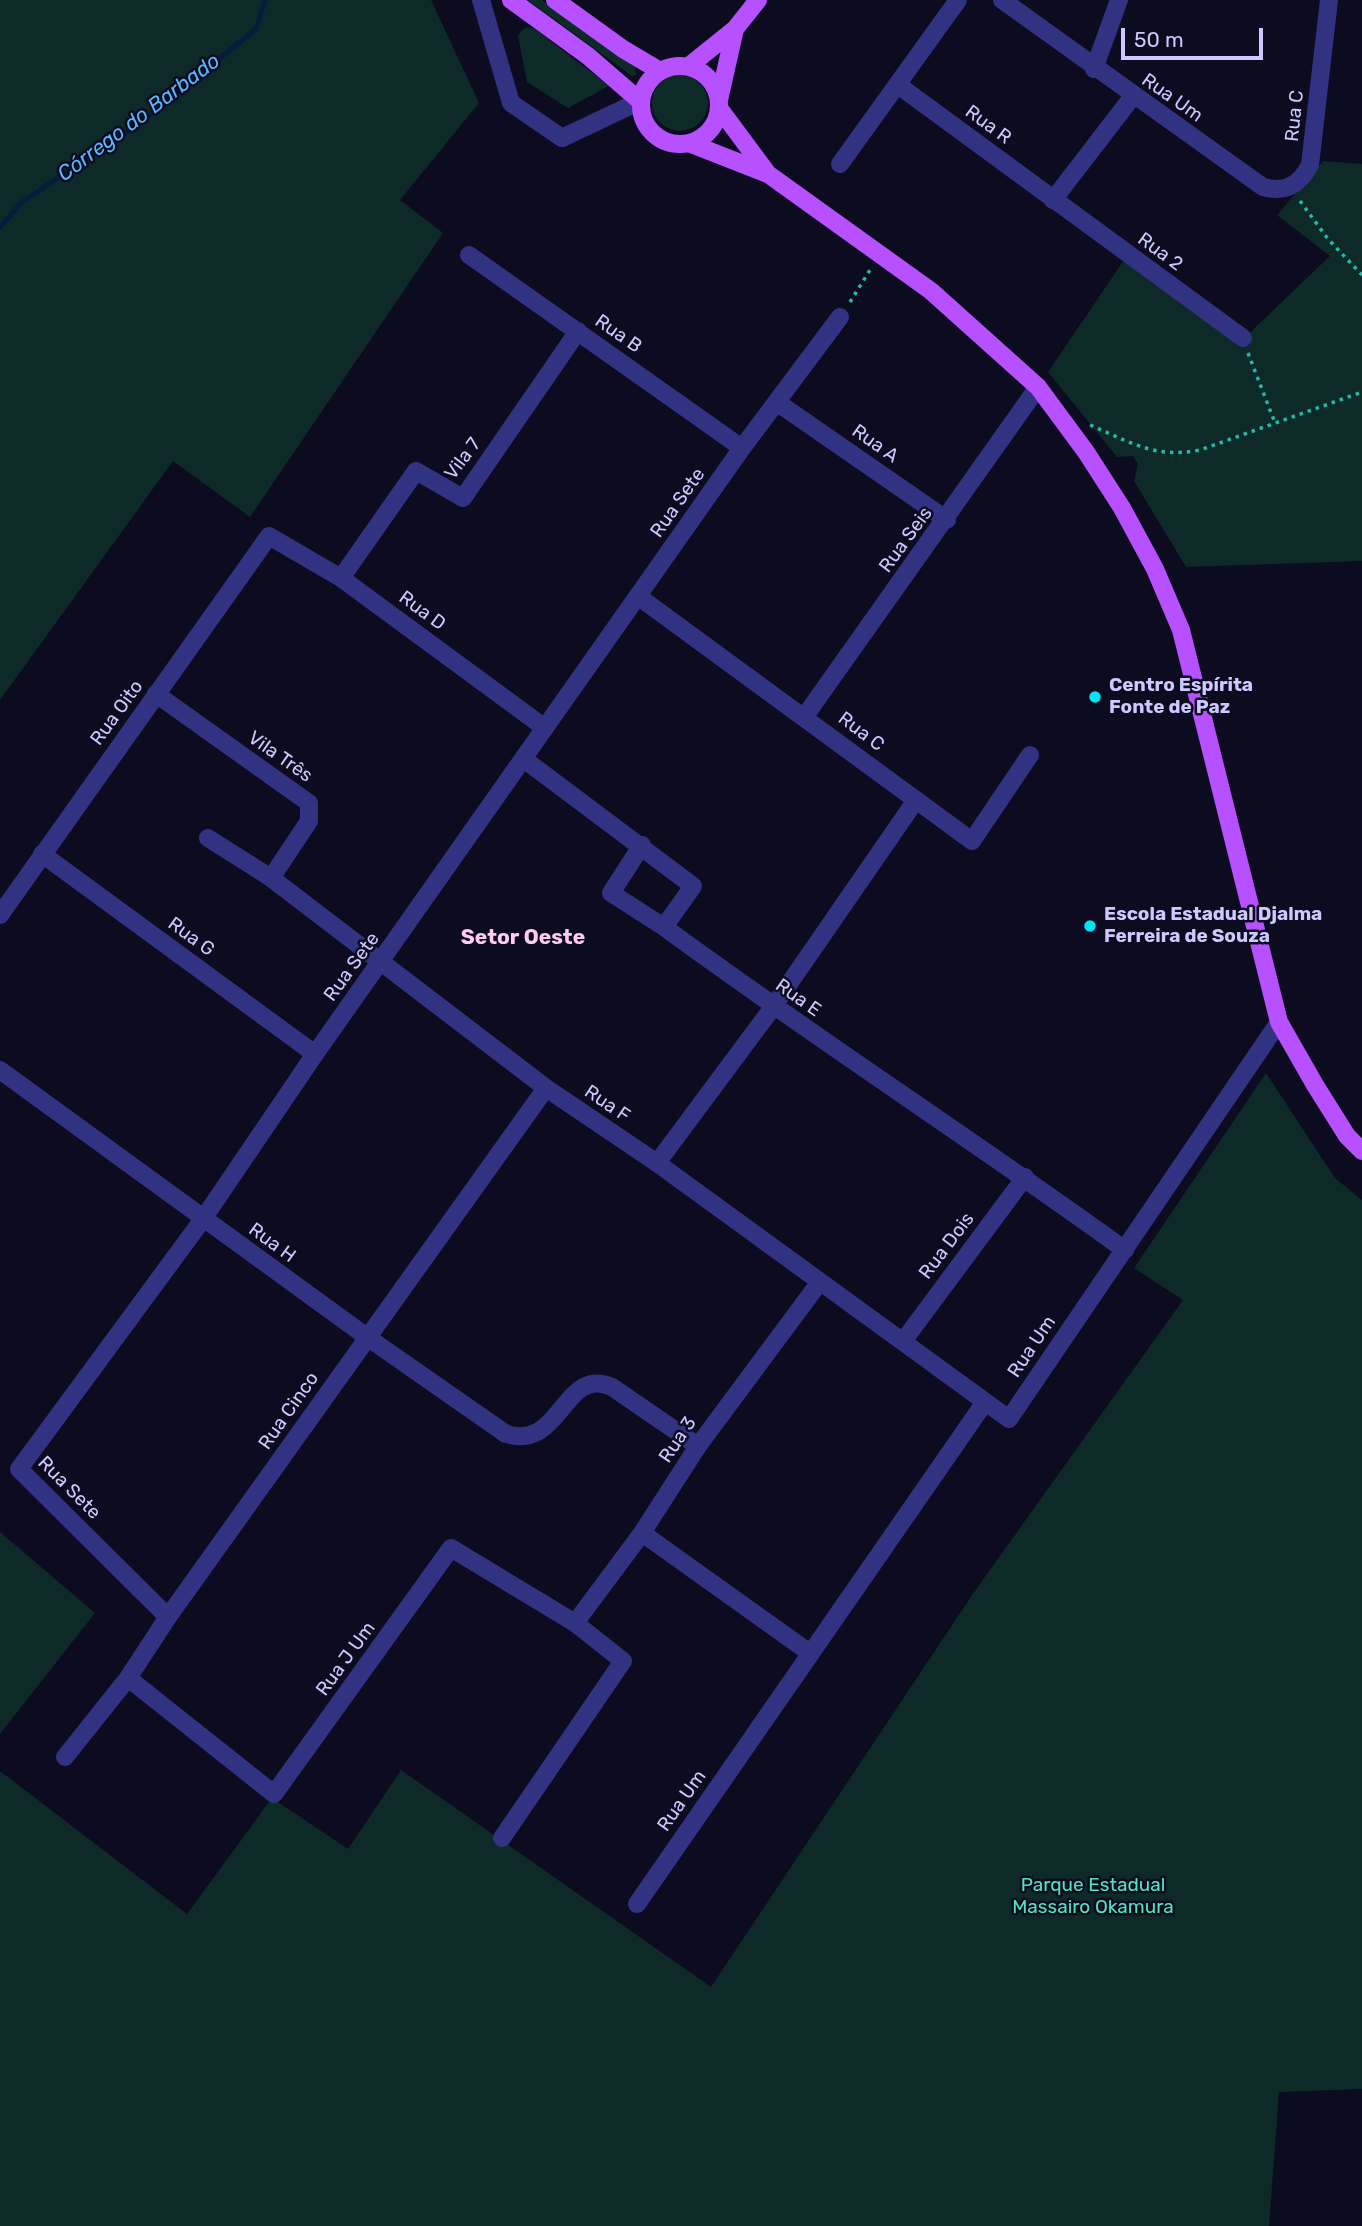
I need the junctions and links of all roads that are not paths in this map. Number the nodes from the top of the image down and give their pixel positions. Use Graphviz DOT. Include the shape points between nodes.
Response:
graph roads {
  1 [pos="481,0"];
  2 [pos="511,0"];
  3 [pos="555,0"];
  4 [pos="758,0"];
  5 [pos="958,0"];
  6 [pos="1002,0"];
  7 [pos="1119,0"];
  8 [pos="1329,0"];
  9 [pos="735,29"];
  10 [pos="690,66"];
  11 [pos="1094,69"];
  12 [pos="660,71"];
  13 [pos="898,85"];
  14 [pos="1133,96"];
  15 [pos="640,102"];
  16 [pos="719,104"];
  17 [pos="689,143"];
  18 [pos="840,164"];
  19 [pos="768,174"];
  20 [pos="1290,188"];
  21 [pos="1054,200"];
  22 [pos="470,255"];
  23 [pos="840,317"];
  24 [pos="578,331"];
  25 [pos="1242,338"];
  26 [pos="1038,387"];
  27 [pos="778,402"];
  28 [pos="742,448"];
  29 [pos="947,520"];
  30 [pos="269,536"];
  31 [pos="341,578"];
  32 [pos="639,597"];
  33 [pos="156,694"];
  34 [pos="805,716"];
  35 [pos="545,728"];
  36 [pos="1030,755"];
  37 [pos="525,760"];
  38 [pos="916,800"];
  39 [pos="208,838"];
  40 [pos="642,845"];
  41 [pos="42,854"];
  42 [pos="271,878"];
  43 [pos="0,915"];
  44 [pos="664,927"];
  45 [pos="382,963"];
  46 [pos="773,1007"];
  47 [pos="1279,1022"];
  48 [pos="315,1054"];
  49 [pos="0,1070"];
  50 [pos="546,1088"];
  51 [pos="1362,1151"];
  52 [pos="657,1163"];
  53 [pos="1025,1177"];
  54 [pos="204,1219"];
  55 [pos="1125,1250"];
  56 [pos="819,1283"];
  57 [pos="367,1338"];
  58 [pos="904,1340"];
  59 [pos="985,1402"];
  60 [pos="698,1446"];
  61 [pos="642,1533"];
  62 [pos="168,1617"];
  63 [pos="575,1623"];
  64 [pos="810,1653"];
  65 [pos="128,1678"];
  66 [pos="65,1757"];
  67 [pos="502,1838"];
  68 [pos="637,1904"];
  1 -- 15 [label="street" via="512,103 562,138"];
  2 -- 15 [label="main road" via="588,56"];
  3 -- 12 [label="main road"];
  4 -- 9 [label="main road"];
  5 -- 13 [label="street"];
  6 -- 11 [label="street, Rua Um"];
  7 -- 11 [label="street"];
  8 -- 20 [label="street, Rua C" via="1310,165"];
  9 -- 10 [label="main road"];
  9 -- 16 [label="main road"];
  10 -- 12 [label="main road"];
  10 -- 16 [label="main road" via="709,79"];
  11 -- 14 [label="street, Rua Um"];
  12 -- 15 [label="main road" via="650,78"];
  13 -- 18 [label="street"];
  13 -- 21 [label="street, Rua R"];
  14 -- 20 [label="street, Rua Um" via="1263,187"];
  14 -- 21 [label="street"];
  15 -- 17 [label="main road" via="644,122 658,138"];
  16 -- 17 [label="main road" via="709,131"];
  16 -- 19 [label="main road"];
  17 -- 19 [label="main road"];
  19 -- 26 [label="main road" via="931,291"];
  21 -- 25 [label="street, Rua 2"];
  22 -- 24 [label="street, Rua B"];
  23 -- 27 [label="street, Rua Sete"];
  24 -- 28 [label="street, Rua B"];
  24 -- 31 [label="street, Vila 7" via="463,498 416,471"];
  26 -- 29 [label="street, Rua Seis"];
  26 -- 47 [label="main road" via="1122,508 1181,631"];
  27 -- 28 [label="street, Rua Sete"];
  27 -- 29 [label="street, Rua A"];
  28 -- 32 [label="street, Rua Sete"];
  29 -- 34 [label="street, Rua Seis"];
  30 -- 31 [label="street, Rua D"];
  30 -- 33 [label="street, Rua Oito"];
  31 -- 35 [label="street, Rua D"];
  32 -- 34 [label="street, Rua C"];
  32 -- 35 [label="street, Rua Sete"];
  33 -- 41 [label="street, Rua Oito"];
  33 -- 42 [label="street, Vila Três" via="309,803 309,821"];
  34 -- 38 [label="street, Rua C"];
  35 -- 37 [label="street, Rua Sete"];
  36 -- 38 [label="street, Rua C" via="972,841"];
  37 -- 40 [label="street"];
  37 -- 45 [label="street, Rua Sete"];
  38 -- 46 [label="street"];
  39 -- 42 [label="street, Rua F"];
  40 -- 44 [label="street" via="693,886"];
  40 -- 44 [label="street, Rua E" via="611,893"];
  41 -- 43 [label="street, Rua Oito"];
  41 -- 48 [label="street, Rua G"];
  42 -- 45 [label="street, Rua F"];
  44 -- 46 [label="street, Rua E"];
  45 -- 48 [label="street, Rua Sete"];
  45 -- 50 [label="street, Rua F"];
  46 -- 52 [label="street"];
  46 -- 53 [label="street, Rua E"];
  47 -- 51 [label="main road" via="1321,1096"];
  47 -- 55 [label="street, Rua Um"];
  48 -- 54 [label="street, Rua Sete"];
  49 -- 54 [label="street, Rua H"];
  50 -- 52 [label="street, Rua F"];
  50 -- 57 [label="street, Rua Cinco"];
  52 -- 56 [label="street, Rua F"];
  53 -- 55 [label="street, Rua E"];
  53 -- 58 [label="street, Rua Dois"];
  54 -- 57 [label="street, Rua H"];
  54 -- 62 [label="street, Rua Sete" via="19,1469"];
  55 -- 59 [label="street, Rua Um" via="1009,1419"];
  56 -- 58 [label="street, Rua F"];
  56 -- 60 [label="street, Rua 3"];
  57 -- 60 [label="street, Rua H" via="506,1434 525,1438 547,1426 580,1387 597,1383 612,1387"];
  57 -- 62 [label="street, Rua Cinco"];
  58 -- 59 [label="street, Rua F"];
  59 -- 64 [label="street, Rua Um"];
  60 -- 61 [label="street, Rua 3"];
  61 -- 63 [label="street, Rua 3"];
  61 -- 64 [label="street"];
  62 -- 65 [label="street, Rua Cinco"];
  63 -- 65 [label="street, Rua J Um" via="451,1548 274,1794"];
  63 -- 67 [label="street" via="623,1661"];
  64 -- 68 [label="street, Rua Um"];
  65 -- 66 [label="street, Rua Cinco"];
}
